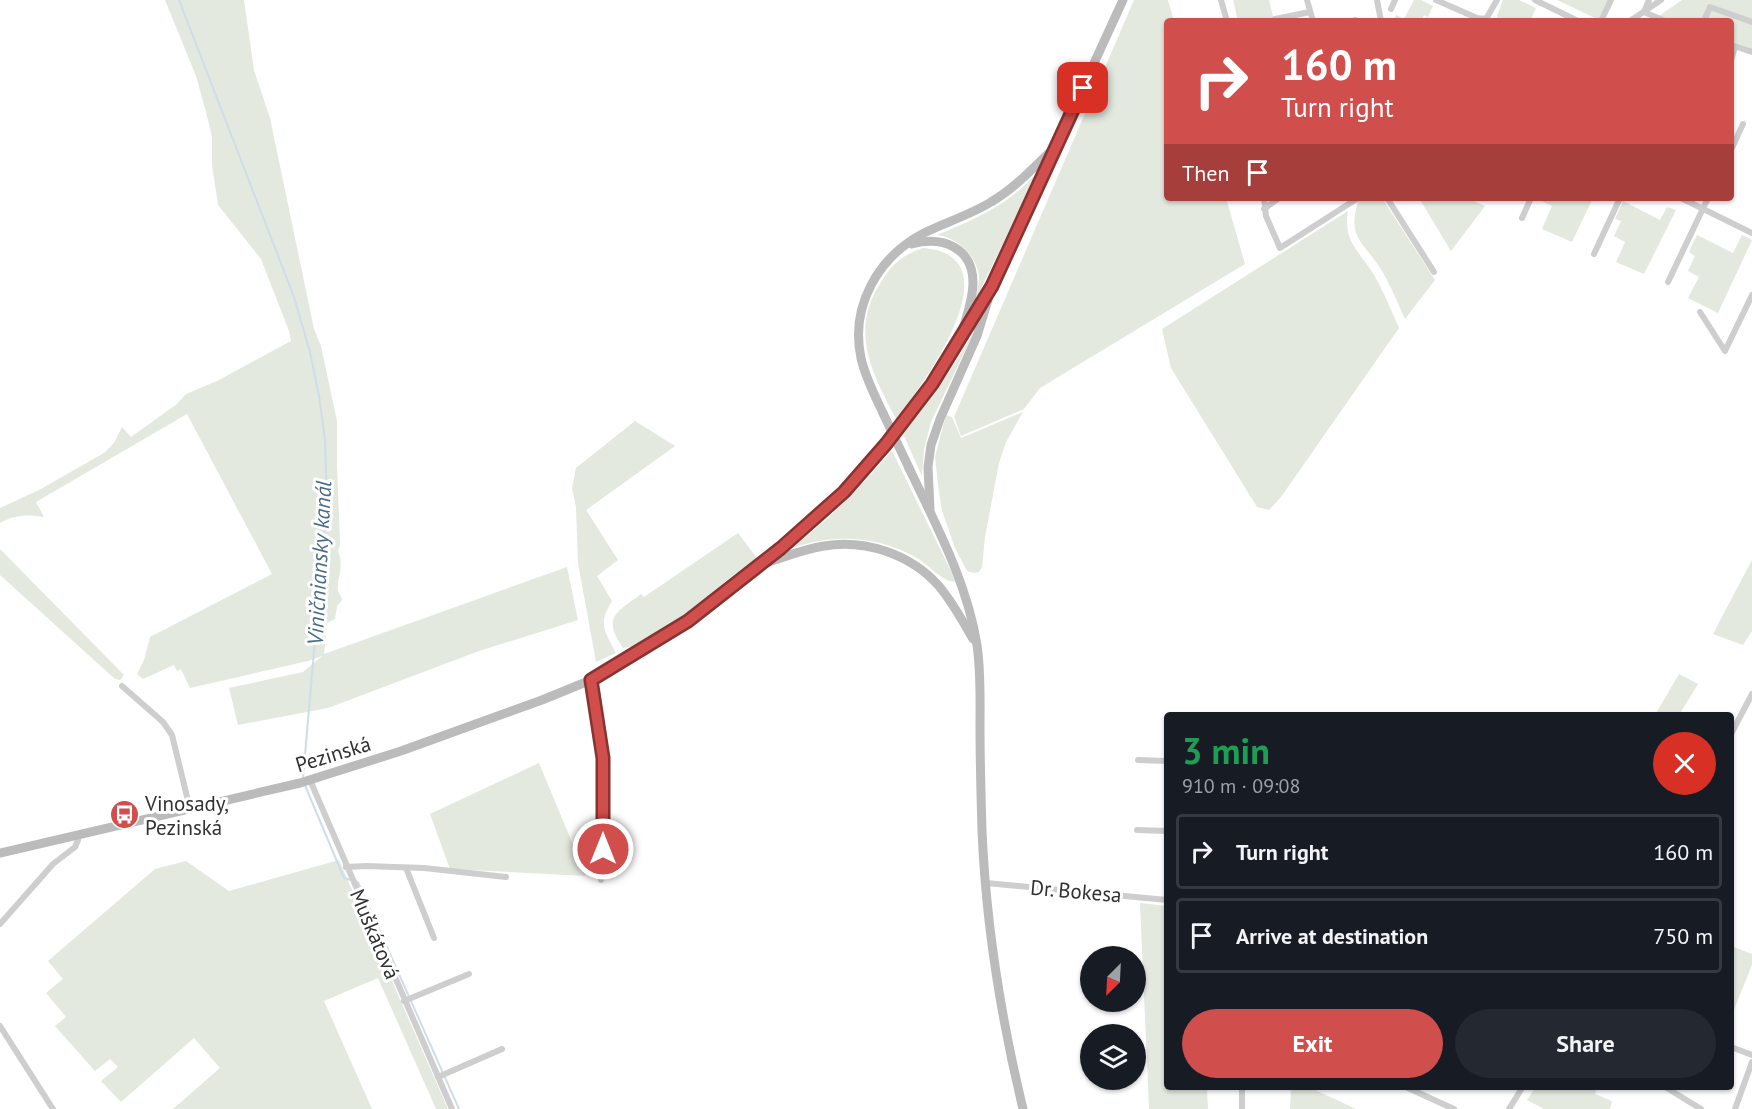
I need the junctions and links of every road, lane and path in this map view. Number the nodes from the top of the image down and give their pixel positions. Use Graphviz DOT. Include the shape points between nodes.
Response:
graph roads {
  1 [pos="1123,0"];
  2 [pos="1221,0"];
  3 [pos="1307,0"];
  4 [pos="1377,0"];
  5 [pos="1395,0"];
  6 [pos="1436,0"];
  7 [pos="1497,0"];
  8 [pos="1535,0"];
  9 [pos="1611,0"];
  10 [pos="1649,0"];
  11 [pos="1661,0"];
  12 [pos="1391,9"];
  13 [pos="1310,12"];
  14 [pos="1644,12"];
  15 [pos="1226,18"];
  16 [pos="1284,18"];
  17 [pos="1312,18"];
  18 [pos="1380,18"];
  19 [pos="1477,18"];
  20 [pos="1487,18"];
  21 [pos="1572,18"];
  22 [pos="1602,18"];
  23 [pos="1635,18"];
  24 [pos="1658,18"];
  25 [pos="1705,18"];
  26 [pos="1752,22"];
  27 [pos="1734,46"];
  28 [pos="1752,52"];
  29 [pos="1743,124"];
  30 [pos="1734,143"];
  31 [pos="1057,145"];
  32 [pos="1264,201"];
  33 [pos="1274,201"];
  34 [pos="1353,201"];
  35 [pos="1389,201"];
  36 [pos="1530,201"];
  37 [pos="1619,201"];
  38 [pos="1687,201"];
  39 [pos="1707,201"];
  40 [pos="1264,208"];
  41 [pos="1703,209"];
  42 [pos="1522,218"];
  43 [pos="1752,233"];
  44 [pos="902,249"];
  45 [pos="1594,254"];
  46 [pos="1434,272"];
  47 [pos="1668,282"];
  48 [pos="992,286"];
  49 [pos="1752,295"];
  50 [pos="1700,312"];
  51 [pos="961,340"];
  52 [pos="931,514"];
  53 [pos="758,566"];
  54 [pos="977,644"];
  55 [pos="591,680"];
  56 [pos="122,686"];
  57 [pos="1752,693"];
  58 [pos="1734,728"];
  59 [pos="1138,760"];
  60 [pos="1164,761"];
  61 [pos="305,782"];
  62 [pos="190,809"];
  63 [pos="1137,830"];
  64 [pos="1164,831"];
  65 [pos="78,835"];
  66 [pos="0,853"];
  67 [pos="346,867"];
  68 [pos="406,868"];
  69 [pos="506,877"];
  70 [pos="601,880"];
  71 [pos="986,883"];
  72 [pos="1164,900"];
  73 [pos="0,924"];
  74 [pos="434,938"];
  75 [pos="469,974"];
  76 [pos="404,1001"];
  77 [pos="0,1026"];
  78 [pos="502,1048"];
  79 [pos="1734,1048"];
  80 [pos="1752,1055"];
  81 [pos="1752,1062"];
  82 [pos="438,1077"];
  83 [pos="1242,1090"];
  84 [pos="1412,1090"];
  85 [pos="1521,1090"];
  86 [pos="1670,1090"];
  87 [pos="53,1109"];
  88 [pos="452,1109"];
  89 [pos="1023,1109"];
  90 [pos="1242,1109"];
  91 [pos="1454,1109"];
  92 [pos="1509,1109"];
  93 [pos="1701,1109"];
  94 [pos="1735,1109"];
  1 -- 31 [label="main road"];
  2 -- 15 [label="street"];
  3 -- 13 [label="street"];
  4 -- 18 [label="street"];
  5 -- 12 [label="street"];
  6 -- 19 [label="street"];
  7 -- 20 [label="street"];
  8 -- 21 [label="street"];
  9 -- 22 [label="street"];
  10 -- 14 [label="street"];
  11 -- 14 [label="street"];
  13 -- 16 [label="street"];
  13 -- 17 [label="street"];
  14 -- 23 [label="street"];
  14 -- 24 [label="street"];
  25 -- 26 [label="street" via="1710,7"];
  27 -- 28 [label="street"];
  29 -- 30 [label="street"];
  31 -- 44 [label="main road" via="1001,196 923,234"];
  31 -- 48 [label="main road"];
  32 -- 40 [label="street"];
  33 -- 40 [label="street"];
  34 -- 40 [label="street" via="1280,248"];
  35 -- 46 [label="street"];
  36 -- 42 [label="street"];
  37 -- 45 [label="street"];
  38 -- 41 [label="street"];
  39 -- 41 [label="street"];
  41 -- 43 [label="street"];
  41 -- 47 [label="street"];
  44 -- 51 [label="main road" via="924,242 943,242 956,248 967,262 973,282"];
  44 -- 52 [label="main road, bridge" via="873,280 859,319 858,336 861,360"];
  48 -- 51 [label="main road, Pezinská"];
  48 -- 52 [label="main road" via="977,336 931,445"];
  49 -- 50 [label="street" via="1725,351"];
  51 -- 53 [label="main road, Pezinská" via="905,421 863,470 822,513"];
  52 -- 54 [label="main road" via="964,592"];
  53 -- 54 [label="main road" via="825,546 863,546 889,552 918,567 936,583"];
  53 -- 55 [label="main road, Pezinská" via="688,621"];
  54 -- 71 [label="main road"];
  55 -- 61 [label="main road, Pezinská" via="469,727"];
  55 -- 70 [label="street" via="603,758"];
  56 -- 62 [label="street" via="163,722 171,735"];
  57 -- 58 [label="street"];
  59 -- 60 [label="street"];
  61 -- 62 [label="main road, Pezinská"];
  61 -- 67 [label="street, Muškátová"];
  62 -- 65 [label="main road, Pezinská"];
  63 -- 64 [label="street"];
  65 -- 66 [label="main road, Pezinská"];
  65 -- 73 [label="street" via="75,847 53,864"];
  67 -- 68 [label="street, Muškátová"];
  67 -- 76 [label="street, Muškátová"];
  68 -- 69 [label="street, Muškátová"];
  68 -- 74 [label="street"];
  71 -- 72 [label="street, Dr. Bokesa"];
  71 -- 89 [label="main road" via="999,988"];
  75 -- 76 [label="street, Muškátová"];
  76 -- 82 [label="street, Muškátová"];
  77 -- 87 [label="street"];
  78 -- 82 [label="street"];
  79 -- 80 [label="street"];
  81 -- 94 [label="street"];
  82 -- 88 [label="street, Muškátová"];
  83 -- 90 [label="street"];
  84 -- 91 [label="street"];
  85 -- 92 [label="street"];
  86 -- 93 [label="street"];
}
